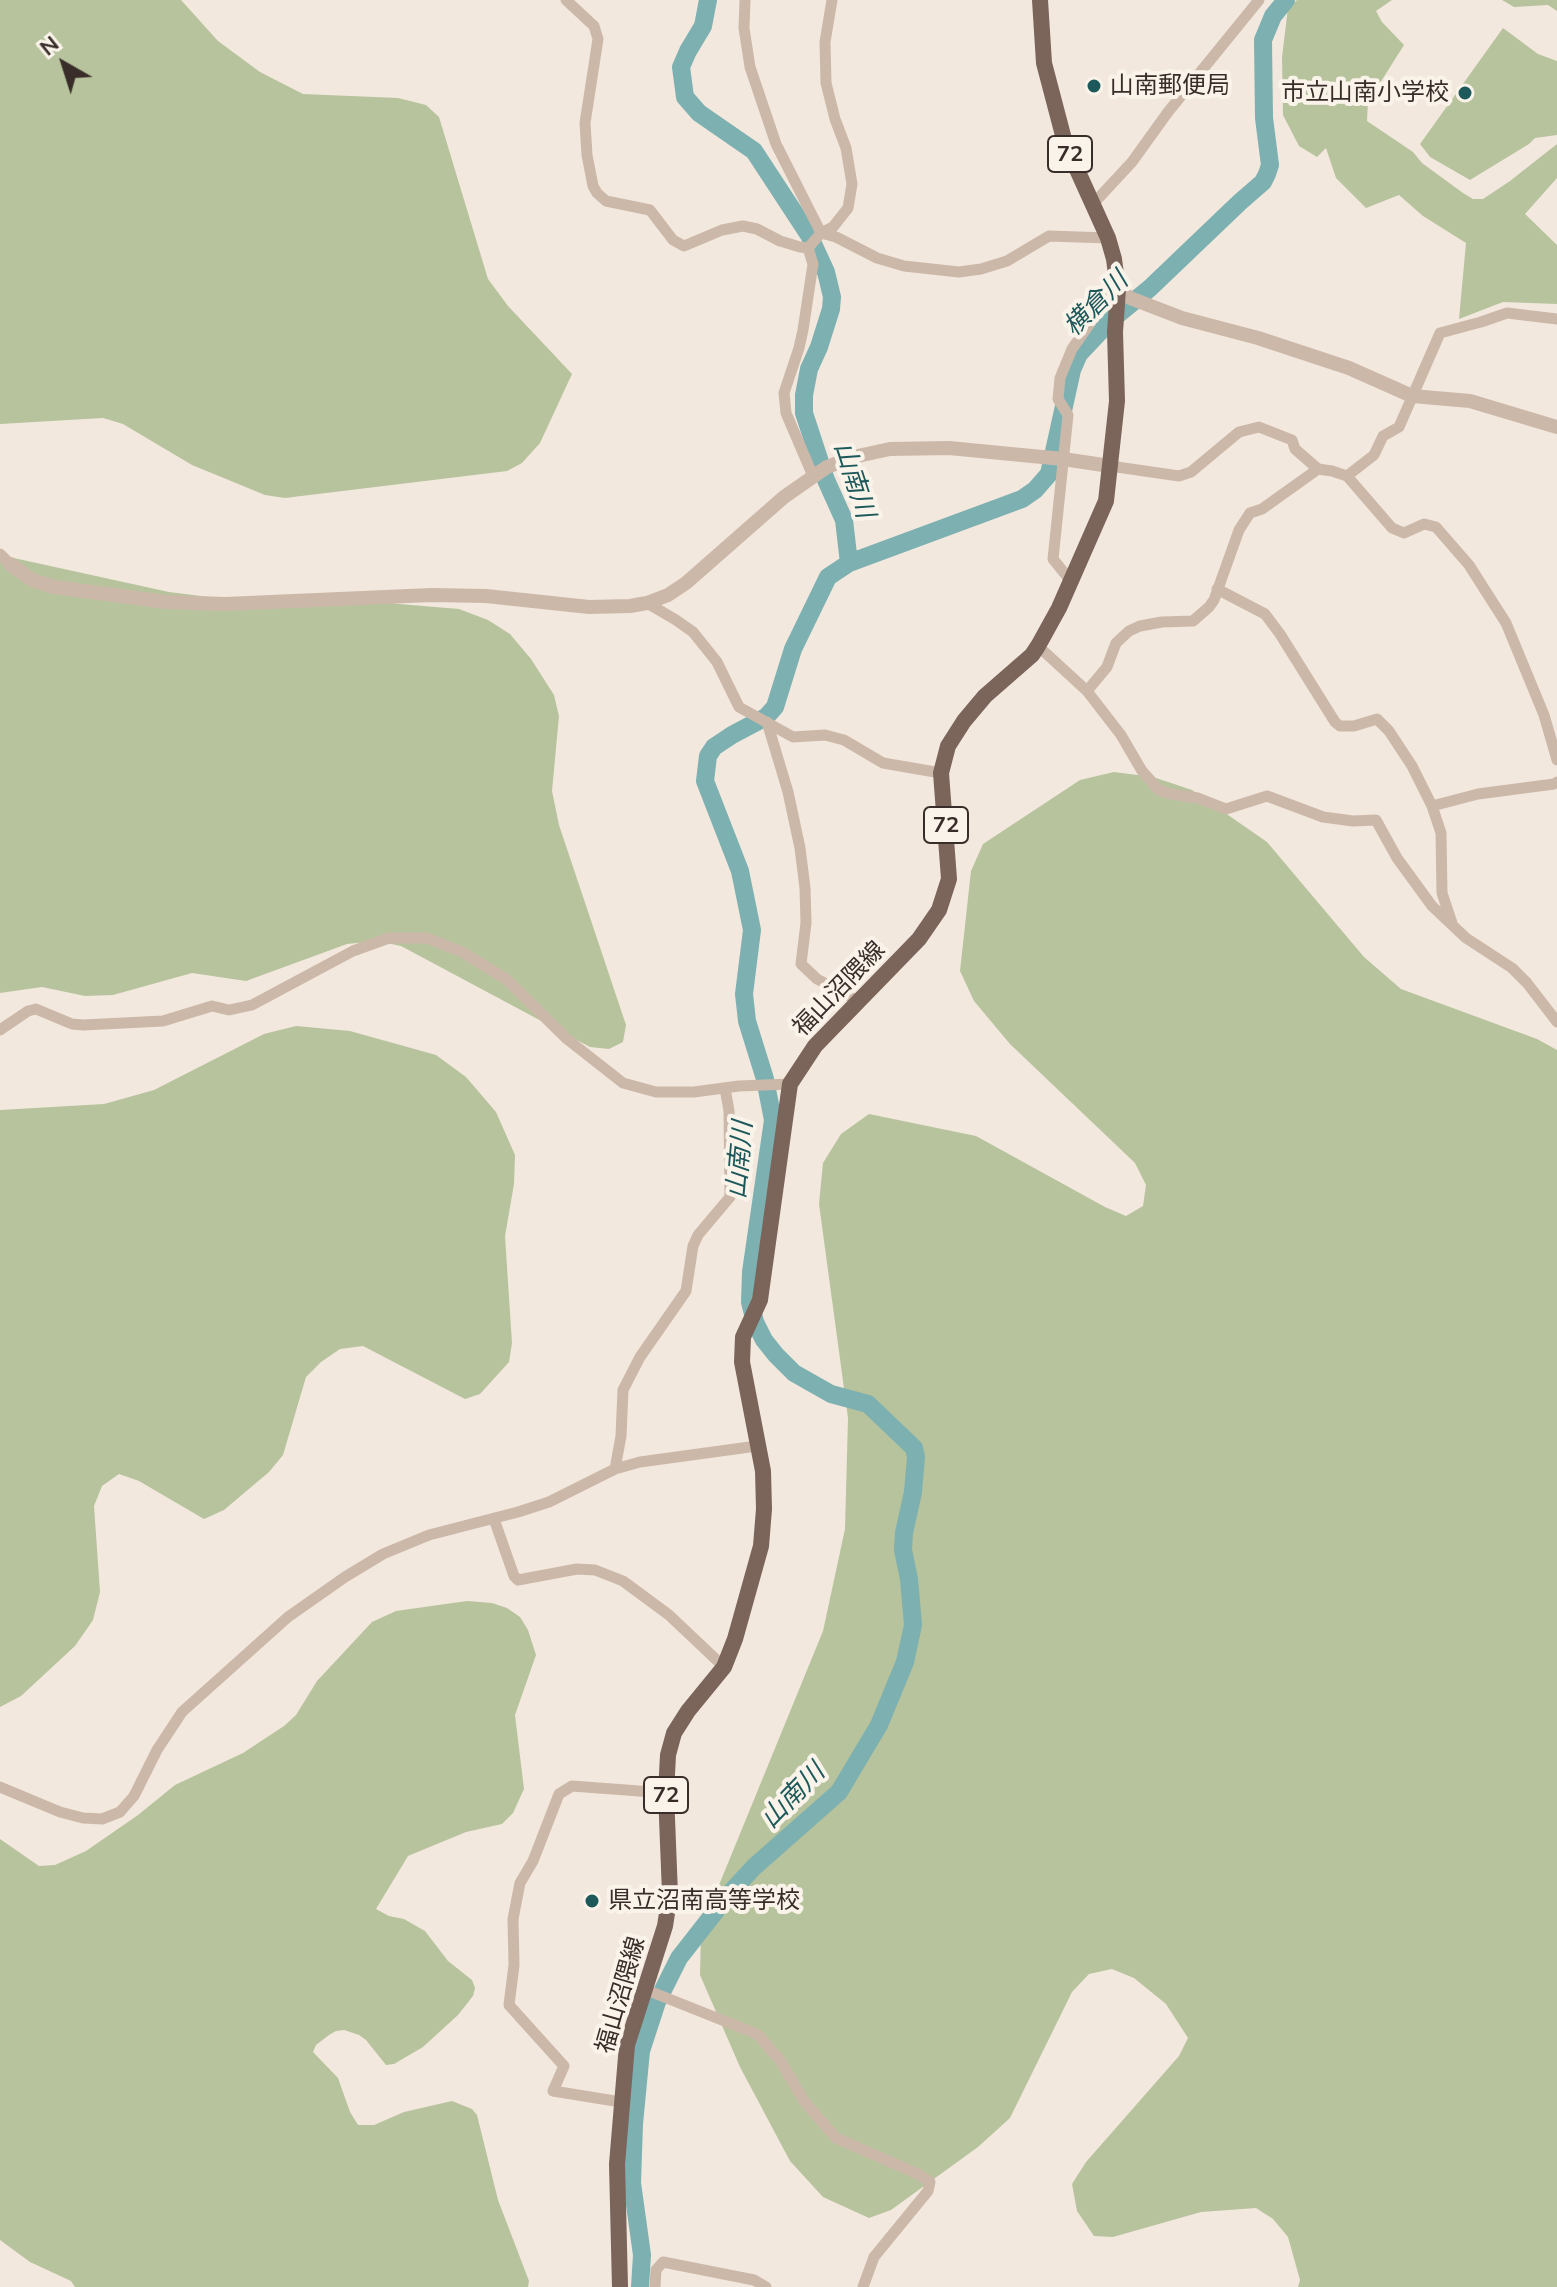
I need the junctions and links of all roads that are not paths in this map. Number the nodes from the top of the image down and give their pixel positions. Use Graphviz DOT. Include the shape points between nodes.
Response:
graph roads {
  1 [pos="566,0"];
  2 [pos="745,0"];
  3 [pos="832,0"];
  4 [pos="1040,0"];
  5 [pos="1259,0"];
  6 [pos="1093,204"];
  7 [pos="821,233"];
  8 [pos="1108,238"];
  9 [pos="808,248"];
  10 [pos="1126,298"];
  11 [pos="1557,319"];
  12 [pos="1412,396"];
  13 [pos="1557,427"];
  14 [pos="1063,459"];
  15 [pos="1110,466"];
  16 [pos="1318,469"];
  17 [pos="813,476"];
  18 [pos="1347,476"];
  19 [pos="5,559"];
  20 [pos="1070,580"];
  21 [pos="1217,589"];
  22 [pos="647,603"];
  23 [pos="1038,646"];
  24 [pos="1087,691"];
  25 [pos="767,722"];
  26 [pos="1557,760"];
  27 [pos="941,773"];
  28 [pos="1557,782"];
  29 [pos="1432,806"];
  30 [pos="1454,928"];
  31 [pos="860,1002"];
  32 [pos="1557,1022"];
  33 [pos="0,1030"];
  34 [pos="790,1084"];
  35 [pos="725,1088"];
  36 [pos="757,1446"];
  37 [pos="615,1469"];
  38 [pos="494,1519"];
  39 [pos="724,1667"];
  40 [pos="0,1787"];
  41 [pos="666,1793"];
  42 [pos="648,1990"];
  43 [pos="621,2102"];
  44 [pos="620,2287"];
  45 [pos="655,2287"];
  46 [pos="766,2287"];
  47 [pos="863,2287"];
  1 -- 9 [label="street" via="594,26 598,39 585,123 597,193 606,201 650,210 684,246 743,226"];
  2 -- 7 [label="street" via="750,67 776,144"];
  3 -- 7 [label="street" via="826,83 852,184 848,208"];
  4 -- 6 [label="main road, 福山沼隈線 / 72" via="1044,63 1055,106 1065,143"];
  5 -- 6 [label="street"];
  6 -- 8 [label="main road, 福山沼隈線 / 72"];
  7 -- 8 [label="street" via="904,266 959,272 1007,261 1049,236"];
  7 -- 9 [label="street"];
  8 -- 10 [label="main road, 福山沼隈線 / 72"];
  9 -- 17 [label="street" via="813,264 803,330 784,393 786,413"];
  10 -- 12 [label="street" via="1349,368"];
  10 -- 14 [label="street" via="1117,287 1072,349 1060,378 1058,399 1068,415"];
  10 -- 15 [label="main road, 福山沼隈線 / 72" via="1115,332 1117,401"];
  11 -- 12 [label="street" via="1507,313 1440,333"];
  12 -- 13 [label="street" via="1470,401"];
  12 -- 18 [label="street" via="1399,427 1383,436 1374,455"];
  14 -- 15 [label="street"];
  14 -- 17 [label="street" via="949,448 890,449 853,457"];
  14 -- 20 [label="street" via="1053,559"];
  15 -- 16 [label="street" via="1179,476 1239,432 1259,427 1292,440"];
  15 -- 20 [label="main road, 福山沼隈線 / 72" via="1106,501"];
  16 -- 18 [label="street"];
  16 -- 21 [label="street" via="1250,513"];
  17 -- 22 [label="street" via="686,583"];
  18 -- 26 [label="street" via="1392,528 1404,533 1424,524 1436,527 1469,565 1506,623"];
  19 -- 22 [label="street" via="32,580 54,587 166,602 431,595 589,607"];
  20 -- 23 [label="main road, 福山沼隈線 / 72"];
  21 -- 24 [label="street" via="1209,607 1193,621 1129,631"];
  21 -- 29 [label="street" via="1265,614 1335,722 1381,722"];
  22 -- 25 [label="street" via="693,632 717,662 739,707"];
  23 -- 24 [label="street"];
  23 -- 27 [label="main road, 福山沼隈線 / 72" via="964,721 948,746"];
  24 -- 30 [label="street" via="1159,790 1226,809 1267,796 1323,817 1376,820 1397,858"];
  25 -- 27 [label="street" via="793,737 825,735 883,763"];
  25 -- 31 [label="street" via="800,848 806,923 801,964"];
  27 -- 31 [label="main road, 福山沼隈線 / 72" via="949,879 939,910"];
  28 -- 29 [label="street"];
  29 -- 30 [label="street" via="1441,833 1442,893"];
  30 -- 32 [label="street" via="1512,968"];
  31 -- 34 [label="main road, 福山沼隈線 / 72" via="815,1046"];
  33 -- 35 [label="street" via="36,1009 83,1025 163,1021 212,1006 229,1010 252,1005 353,951 389,938 427,938 506,979 567,1039 623,1083 656,1092"];
  34 -- 35 [label="street"];
  34 -- 36 [label="main road, 福山沼隈線 / 72" via="760,1300 743,1337 742,1362"];
  35 -- 37 [label="street" via="730,1197 698,1235 686,1291 623,1390"];
  36 -- 37 [label="street"];
  36 -- 39 [label="main road, 福山沼隈線 / 72" via="763,1471 761,1546"];
  37 -- 38 [label="street" via="549,1502"];
  38 -- 39 [label="street" via="518,1580 577,1569 623,1581"];
  38 -- 40 [label="street" via="429,1535 383,1554 288,1617 182,1712 120,1812 102,1819 83,1818"];
  39 -- 41 [label="main road, 福山沼隈線 / 72" via="674,1733"];
  41 -- 42 [label="main road, 福山沼隈線 / 72" via="670,1894"];
  41 -- 43 [label="street" via="572,1786 559,1794 520,1883 513,1919 509,2005 564,2066 553,2091"];
  42 -- 43 [label="main road, 福山沼隈線 / 72" via="627,2045"];
  42 -- 47 [label="street" via="757,2034 836,2138 930,2182 874,2257"];
  43 -- 44 [label="main road, 福山沼隈線 / 72"];
  45 -- 46 [label="street" via="656,2270 663,2262"];
}
